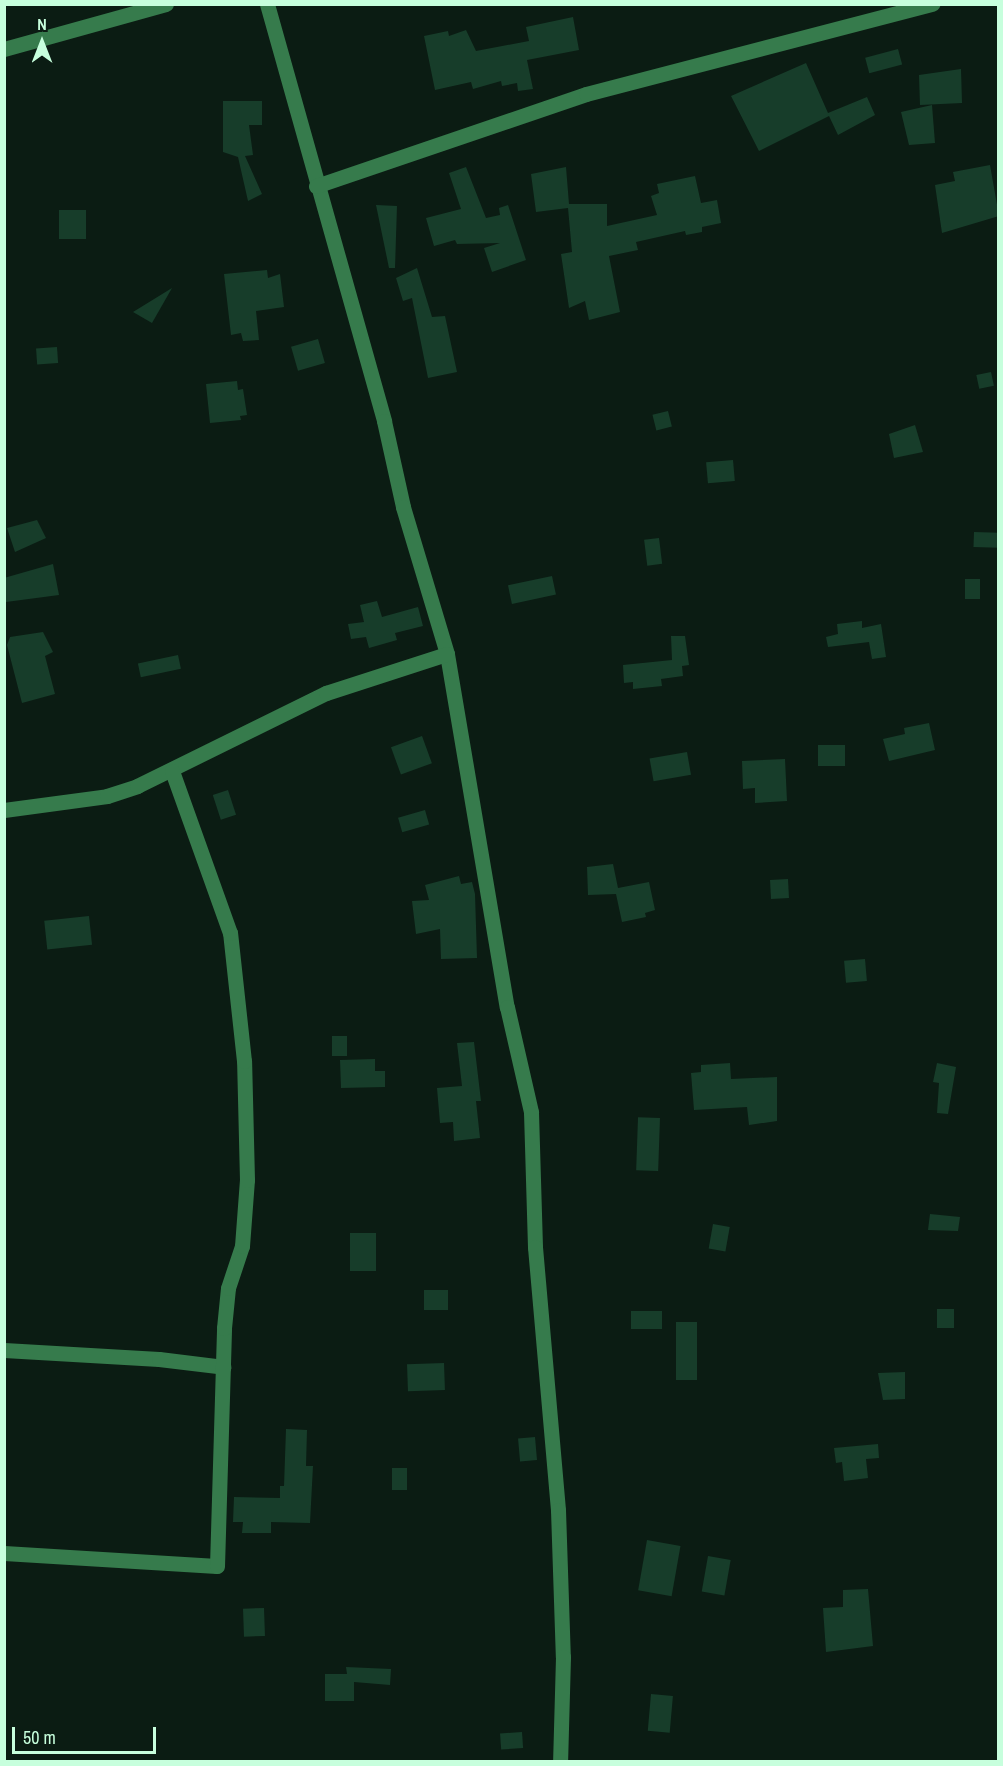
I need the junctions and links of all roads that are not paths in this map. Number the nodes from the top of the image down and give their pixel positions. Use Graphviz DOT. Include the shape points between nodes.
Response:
graph roads {
  1 [pos="166,4"];
  2 [pos="267,4"];
  3 [pos="932,4"];
  4 [pos="4,49"];
  5 [pos="316,186"];
  6 [pos="447,654"];
  7 [pos="172,771"];
  8 [pos="4,810"];
  9 [pos="4,1350"];
  10 [pos="224,1367"];
  11 [pos="4,1553"];
  12 [pos="560,1761"];
  1 -- 4 [label="street"];
  2 -- 5 [label="street"];
  3 -- 5 [label="street" via="585,94"];
  5 -- 6 [label="street"];
  6 -- 7 [label="street" via="326,693"];
  6 -- 12 [label="street" via="507,1007 531,1112 535,1247 558,1510 563,1657"];
  7 -- 8 [label="street" via="107,796"];
  7 -- 10 [label="street" via="230,933 244,1061 247,1180 242,1246 228,1288"];
  9 -- 10 [label="street"];
  10 -- 11 [label="street" via="217,1566"];
}
